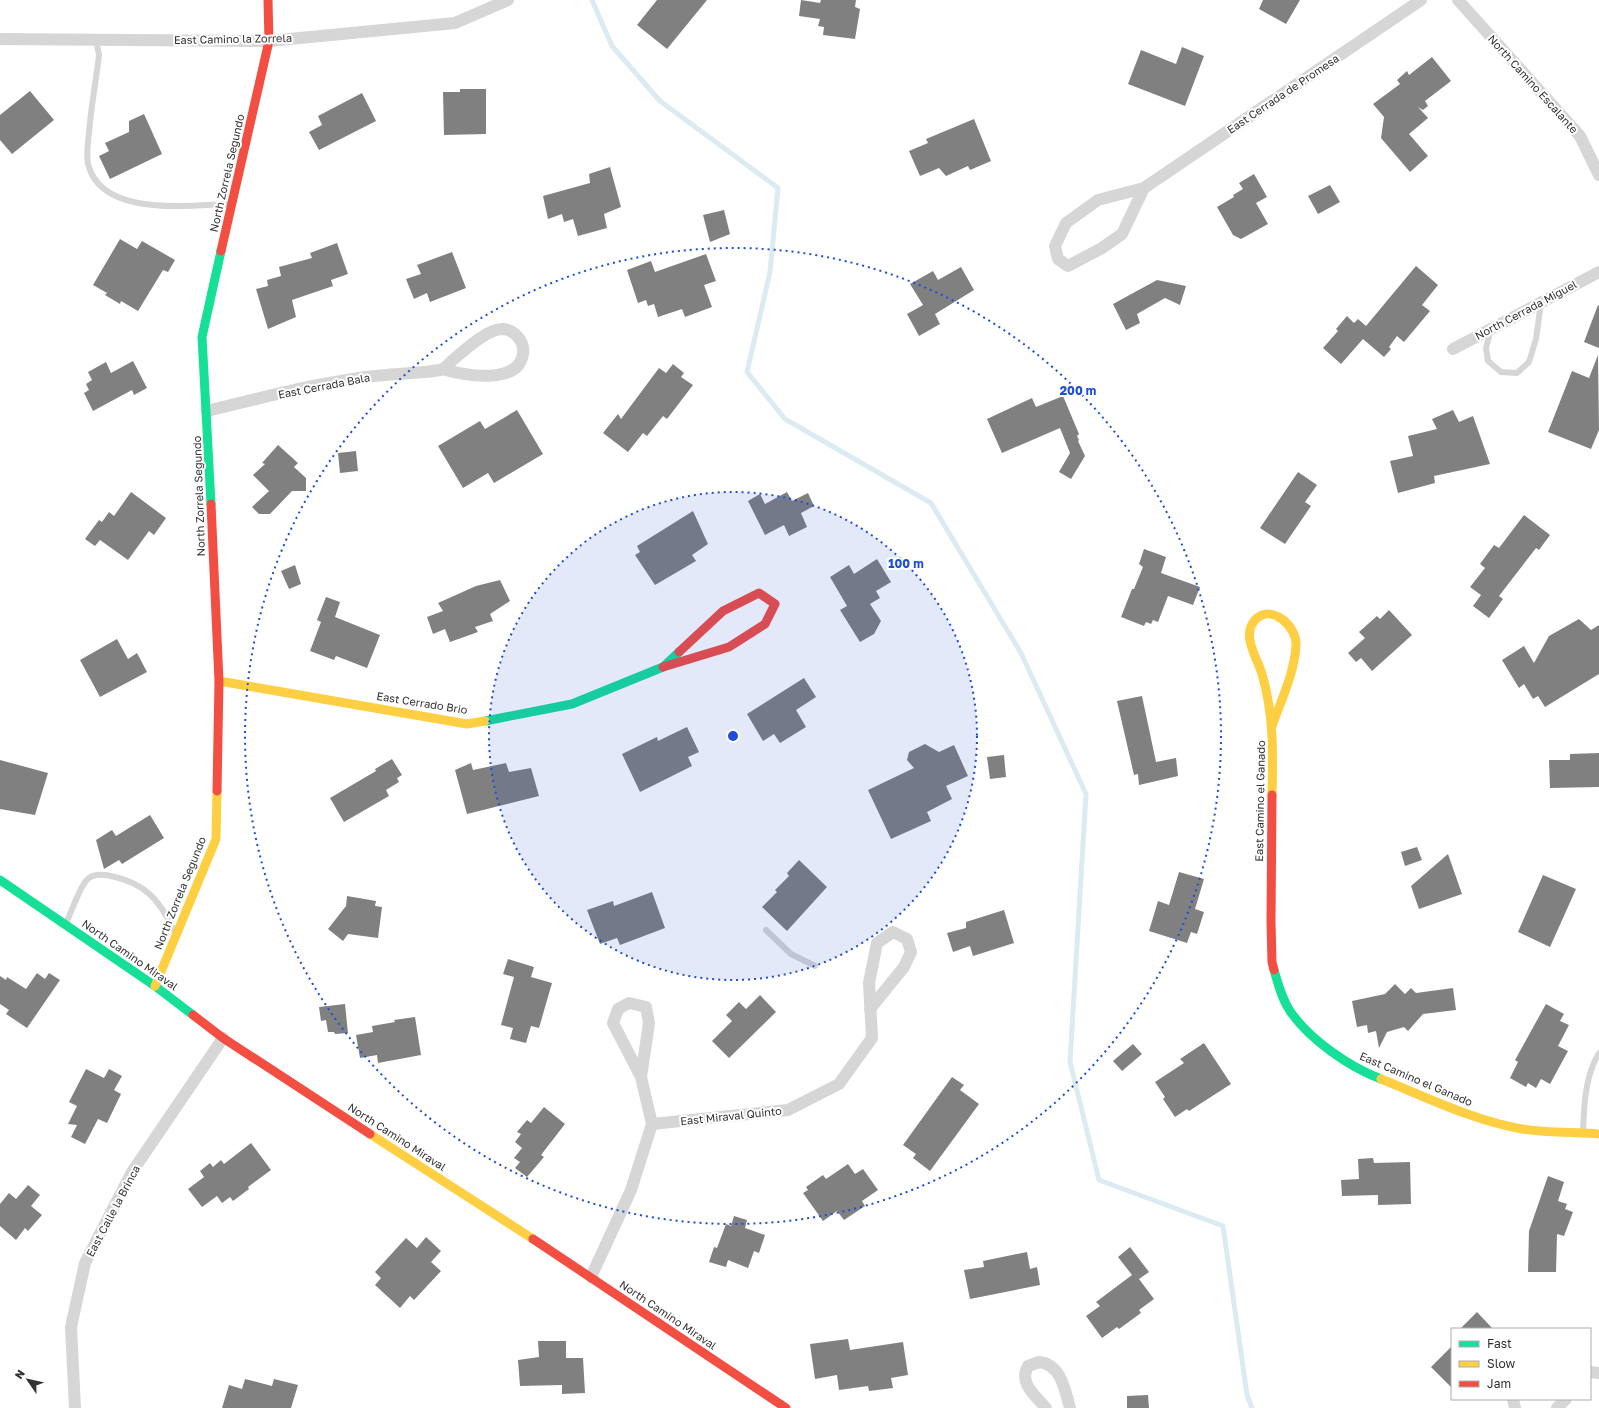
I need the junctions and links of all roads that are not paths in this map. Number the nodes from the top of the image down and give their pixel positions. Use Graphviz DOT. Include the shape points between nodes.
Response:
graph roads {
  1 [pos="268,0"];
  2 [pos="508,0"];
  3 [pos="1422,0"];
  4 [pos="1458,0"];
  5 [pos="0,39"];
  6 [pos="96,40"];
  7 [pos="269,41"];
  8 [pos="1599,175"];
  9 [pos="1144,188"];
  10 [pos="232,204"];
  11 [pos="1599,272"];
  12 [pos="1541,303"];
  13 [pos="1491,329"];
  14 [pos="1453,349"];
  15 [pos="442,369"];
  16 [pos="207,411"];
  17 [pos="663,666"];
  18 [pos="219,681"];
  19 [pos="1272,726"];
  20 [pos="0,880"];
  21 [pos="65,924"];
  22 [pos="766,930"];
  23 [pos="176,934"];
  24 [pos="815,966"];
  25 [pos="155,986"];
  26 [pos="870,1009"];
  27 [pos="223,1038"];
  28 [pos="1599,1053"];
  29 [pos="641,1077"];
  30 [pos="652,1124"];
  31 [pos="1582,1133"];
  32 [pos="1599,1134"];
  33 [pos="591,1277"];
  34 [pos="1565,1400"];
  35 [pos="75,1408"];
  36 [pos="786,1408"];
  37 [pos="1046,1408"];
  38 [pos="1070,1408"];
  39 [pos="1557,1408"];
  1 -- 7 [label="street, North Zorrela Segundo"];
  2 -- 7 [label="street, East Camino la Zorrela" via="455,24"];
  3 -- 9 [label="street, East Cerrada de Promesa"];
  4 -- 8 [label="street, North Camino Escalante" via="1580,136"];
  5 -- 6 [label="street, East Camino la Zorrela"];
  6 -- 7 [label="street, East Camino la Zorrela"];
  6 -- 10 [label="lane" via="99,55 88,164 98,185 113,196 132,203 162,206"];
  7 -- 10 [label="street, North Zorrela Segundo"];
  9 -- 9 [label="street, East Cerrada de Promesa" via="1098,200 1066,223 1054,246 1058,259 1068,266 1122,234"];
  10 -- 16 [label="street, North Zorrela Segundo" via="202,337"];
  11 -- 12 [label="street, North Cerrada Miguel"];
  12 -- 13 [label="street, North Cerrada Miguel"];
  12 -- 13 [label="lane" via="1536,339 1528,362 1517,373 1501,372 1488,361 1486,348"];
  13 -- 14 [label="street, North Cerrada Miguel"];
  15 -- 15 [label="street, East Cerrada Bala" via="495,330 513,332 521,340 523,356 511,371 481,376"];
  15 -- 16 [label="street, East Cerrada Bala" via="334,382"];
  16 -- 18 [label="street, North Zorrela Segundo"];
  17 -- 17 [label="street, East Cerrado Brio" via="723,610 759,593 775,604 765,624 729,647"];
  17 -- 18 [label="street, East Cerrado Brio" via="572,704 467,724"];
  18 -- 23 [label="street, North Zorrela Segundo" via="216,839"];
  19 -- 19 [label="street, East Camino el Ganado" via="1294,657 1296,637 1282,618 1266,615 1258,617 1252,623 1248,636 1268,695"];
  19 -- 31 [label="street, East Camino el Ganado" via="1272,962 1282,996 1290,1011 1330,1051 1378,1078 1474,1116 1509,1126"];
  20 -- 21 [label="street, North Camino Miraval"];
  21 -- 23 [label="lane" via="86,882 101,873 133,882 143,888 168,917"];
  21 -- 25 [label="street, North Camino Miraval"];
  22 -- 24 [label="lane" via="791,954"];
  23 -- 25 [label="street, North Zorrela Segundo"];
  25 -- 27 [label="street, North Camino Miraval"];
  26 -- 26 [label="street, East Miraval Quinto" via="869,983 877,943 893,932 908,939 911,952 904,967"];
  26 -- 30 [label="street, East Miraval Quinto" via="872,1038 839,1084 788,1110"];
  27 -- 33 [label="street, North Camino Miraval"];
  27 -- 35 [label="street, East Calle la Brinca" via="132,1172 85,1262 71,1328"];
  28 -- 31 [label="lane" via="1589,1076"];
  29 -- 29 [label="street" via="649,1023 646,1007 629,1003 618,1009 613,1023"];
  29 -- 30 [label="street"];
  30 -- 33 [label="street" via="631,1190"];
  31 -- 32 [label="street, East Camino el Ganado"];
  33 -- 36 [label="street, North Camino Miraval"];
  34 -- 39 [label="street"];
  37 -- 38 [label="street" via="1025,1380 1028,1366 1038,1362 1049,1365 1058,1373"];
}
